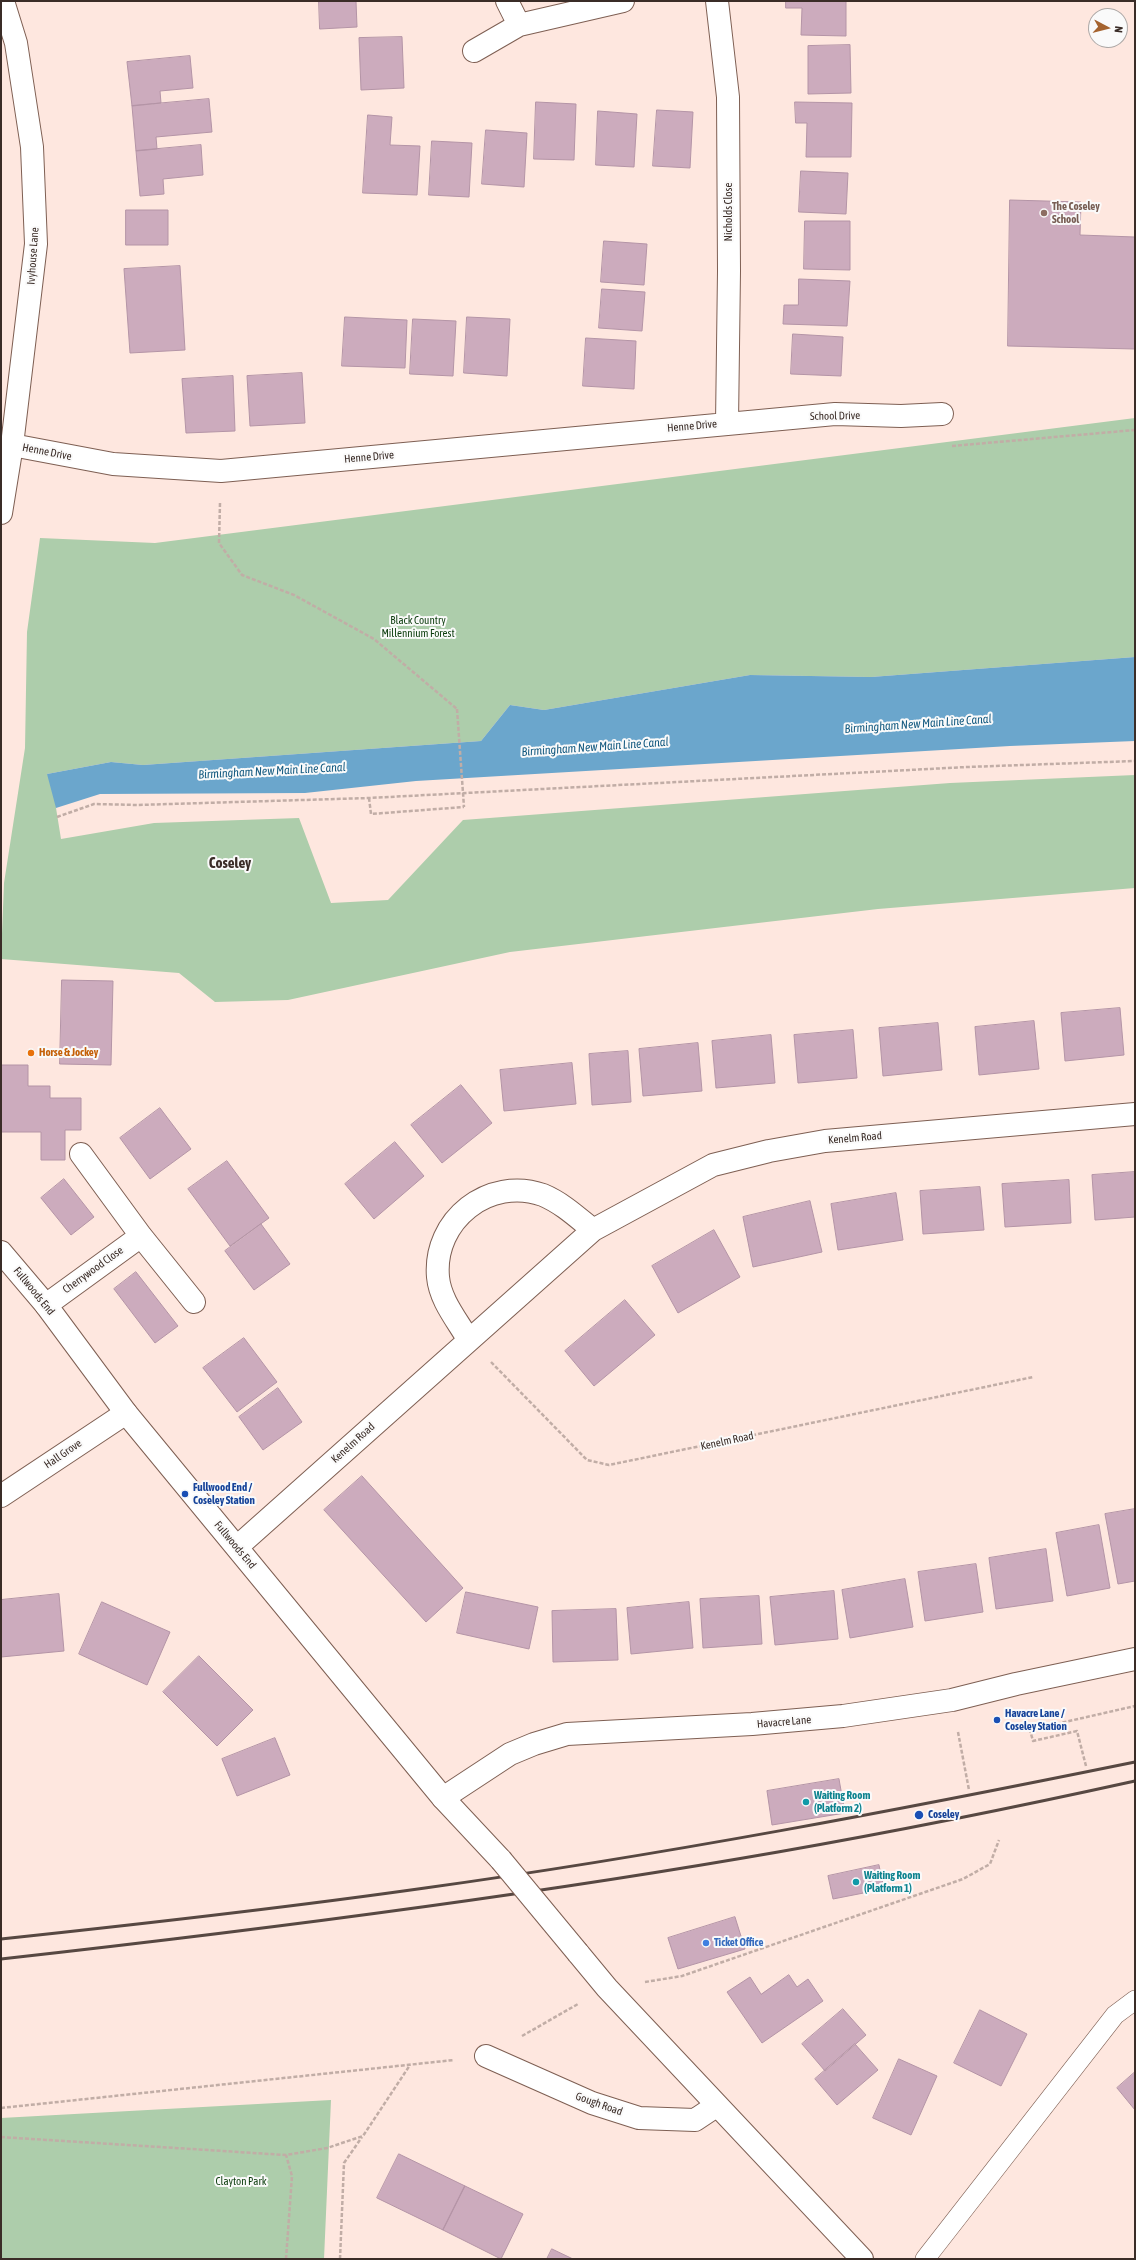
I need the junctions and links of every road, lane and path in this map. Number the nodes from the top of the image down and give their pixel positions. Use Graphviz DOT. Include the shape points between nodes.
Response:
graph roads {
  1 [pos="4,1"];
  2 [pos="507,1"];
  3 [pos="623,1"];
  4 [pos="717,1"];
  5 [pos="519,25"];
  6 [pos="474,51"];
  7 [pos="942,414"];
  8 [pos="727,423"];
  9 [pos="1135,430"];
  10 [pos="7,445"];
  11 [pos="949,446"];
  12 [pos="221,471"];
  13 [pos="1,513"];
  14 [pos="1135,761"];
  15 [pos="369,798"];
  16 [pos="57,817"];
  17 [pos="1135,1114"];
  18 [pos="81,1154"];
  19 [pos="593,1230"];
  20 [pos="141,1236"];
  21 [pos="1,1252"];
  22 [pos="194,1302"];
  23 [pos="46,1305"];
  24 [pos="468,1339"];
  25 [pos="1033,1377"];
  26 [pos="126,1413"];
  27 [pos="1,1496"];
  28 [pos="237,1547"];
  29 [pos="1135,1659"];
  30 [pos="952,1700"];
  31 [pos="1135,1706"];
  32 [pos="1086,1766"];
  33 [pos="969,1790"];
  34 [pos="443,1798"];
  35 [pos="999,1840"];
  36 [pos="606,1988"];
  37 [pos="1135,2000"];
  38 [pos="486,2056"];
  39 [pos="410,2065"];
  40 [pos="716,2106"];
  41 [pos="1,2108"];
  42 [pos="363,2136"];
  43 [pos="1,2137"];
  44 [pos="286,2155"];
  45 [pos="286,2259"];
  46 [pos="340,2259"];
  47 [pos="862,2259"];
  48 [pos="925,2259"];
  1 -- 10 [label="street, Ivyhouse Lane" via="16,43 32,147 36,244"];
  2 -- 5 [label="street"];
  3 -- 5 [label="street"];
  4 -- 8 [label="street, Nicholds Close" via="728,96"];
  5 -- 6 [label="street"];
  7 -- 8 [label="street, School Drive" via="835,414"];
  8 -- 12 [label="street, Henne Drive"];
  9 -- 11 [label="path"];
  10 -- 12 [label="street, Henne Drive" via="113,464"];
  10 -- 13 [label="street, Ivyhouse Lane"];
  12 -- 15 [label="path, bridge" via="219,543 242,575 294,595 374,639 457,709 464,806 371,814"];
  14 -- 15 [label="path" via="967,767"];
  15 -- 16 [label="path" via="94,804"];
  17 -- 19 [label="street, Kenelm Road" via="825,1141 769,1151 713,1165"];
  18 -- 20 [label="street"];
  19 -- 24 [label="street, Kenelm Road"];
  19 -- 24 [label="street" via="561,1204 537,1194 513,1191 495,1193 473,1203 458,1217 445,1236 438,1256 438,1278 443,1299"];
  20 -- 22 [label="street"];
  20 -- 23 [label="street, Cherrywood Close"];
  21 -- 23 [label="street, Fullwoods End"];
  23 -- 26 [label="street, Fullwoods End"];
  24 -- 25 [label="path, Kenelm Road" via="587,1460 609,1465"];
  24 -- 28 [label="street, Kenelm Road"];
  26 -- 27 [label="street, Hall Grove"];
  26 -- 28 [label="street, Fullwoods End"];
  28 -- 34 [label="street, Fullwoods End"];
  29 -- 30 [label="street, Havacre Lane"];
  30 -- 33 [label="path"];
  30 -- 34 [label="street, Havacre Lane" via="843,1716 752,1724 568,1734 510,1754"];
  31 -- 32 [label="path" via="1030,1730 1033,1741 1078,1731"];
  34 -- 36 [label="street, bridge" via="501,1860"];
  35 -- 36 [label="path" via="990,1864 963,1879 682,1976"];
  36 -- 38 [label="path"];
  36 -- 40 [label="street"];
  37 -- 48 [label="lane" via="1115,2015"];
  38 -- 39 [label="path"];
  38 -- 40 [label="street, Gough Road" via="592,2103 639,2118 695,2120"];
  39 -- 41 [label="path"];
  39 -- 42 [label="path"];
  40 -- 47 [label="street"];
  42 -- 44 [label="path" via="327,2148"];
  42 -- 46 [label="path" via="344,2163"];
  43 -- 44 [label="path"];
  44 -- 45 [label="path" via="292,2176"];
}
